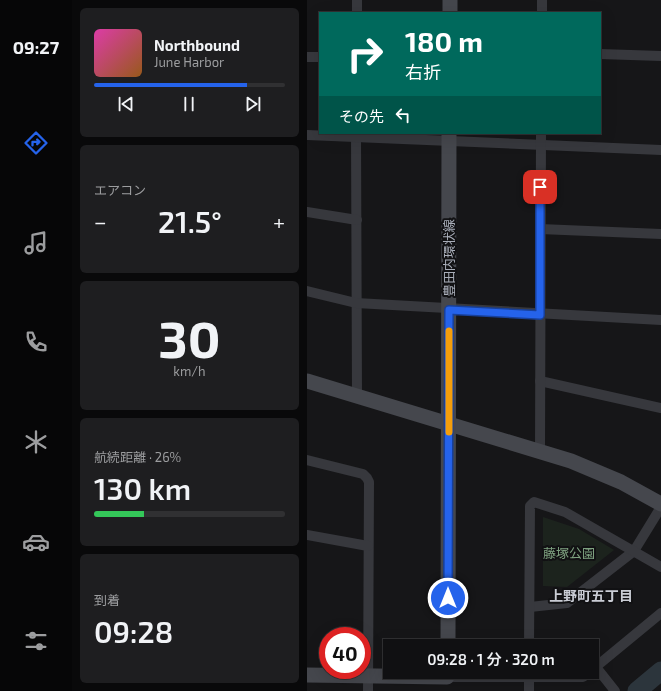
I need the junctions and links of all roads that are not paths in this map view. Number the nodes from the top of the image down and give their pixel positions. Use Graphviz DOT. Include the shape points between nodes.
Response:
graph roads {
  1 [pos="357,0"];
  2 [pos="450,0"];
  3 [pos="542,0"];
  4 [pos="357,12"];
  5 [pos="450,12"];
  6 [pos="542,12"];
  7 [pos="601,54"];
  8 [pos="661,56"];
  9 [pos="307,57"];
  10 [pos="319,57"];
  11 [pos="541,134"];
  12 [pos="307,135"];
  13 [pos="356,135"];
  14 [pos="449,136"];
  15 [pos="541,146"];
  16 [pos="661,150"];
  17 [pos="307,212"];
  18 [pos="357,220"];
  19 [pos="540,229"];
  20 [pos="661,234"];
  21 [pos="307,291"];
  22 [pos="355,303"];
  23 [pos="449,310"];
  24 [pos="540,315"];
  25 [pos="661,320"];
  26 [pos="307,381"];
  27 [pos="540,381"];
  28 [pos="357,395"];
  29 [pos="661,408"];
  30 [pos="449,424"];
  31 [pos="540,452"];
  32 [pos="307,460"];
  33 [pos="661,506"];
  34 [pos="307,535"];
  35 [pos="368,546"];
  36 [pos="634,551"];
  37 [pos="661,567"];
  38 [pos="530,607"];
  39 [pos="661,613"];
  40 [pos="368,627"];
  41 [pos="447,639"];
  42 [pos="529,639"];
  43 [pos="599,664"];
  44 [pos="307,675"];
  45 [pos="319,675"];
  46 [pos="371,675"];
  47 [pos="599,676"];
  48 [pos="368,679"];
  49 [pos="463,679"];
  50 [pos="529,679"];
  51 [pos="447,680"];
  52 [pos="368,691"];
  53 [pos="529,691"];
  54 [pos="615,691"];
  1 -- 4 [label="street"];
  2 -- 5 [label="street"];
  3 -- 6 [label="street"];
  7 -- 8 [label="street"];
  9 -- 10 [label="street"];
  11 -- 15 [label="street"];
  12 -- 13 [label="street"];
  13 -- 14 [label="street"];
  13 -- 18 [label="street"];
  14 -- 15 [label="street"];
  14 -- 23 [label="street, 豊田内環状線"];
  15 -- 16 [label="street"];
  15 -- 19 [label="street"];
  17 -- 18 [label="street"];
  18 -- 22 [label="street"];
  19 -- 20 [label="street"];
  19 -- 24 [label="street"];
  21 -- 22 [label="street"];
  22 -- 23 [label="street"];
  22 -- 28 [label="street"];
  23 -- 24 [label="street"];
  23 -- 30 [label="street, 豊田内環状線"];
  24 -- 25 [label="street"];
  24 -- 27 [label="street"];
  26 -- 28 [label="street"];
  27 -- 29 [label="street"];
  27 -- 31 [label="street"];
  28 -- 30 [label="street"];
  30 -- 31 [label="street"];
  30 -- 41 [label="street, 豊田内環状線"];
  31 -- 33 [label="street" via="571,461 621,482"];
  32 -- 35 [label="street" via="363,474 367,478"];
  33 -- 36 [label="street"];
  34 -- 35 [label="street"];
  35 -- 40 [label="street"];
  36 -- 37 [label="street"];
  36 -- 38 [label="street" via="567,603"];
  36 -- 38 [label="street" via="565,512 534,502 530,506"];
  38 -- 42 [label="street"];
  39 -- 43 [label="street"];
  44 -- 45 [label="street"];
  46 -- 51 [label="street"];
  47 -- 54 [label="street"];
  48 -- 52 [label="street"];
  49 -- 51 [label="street"];
  50 -- 53 [label="street"];
}
